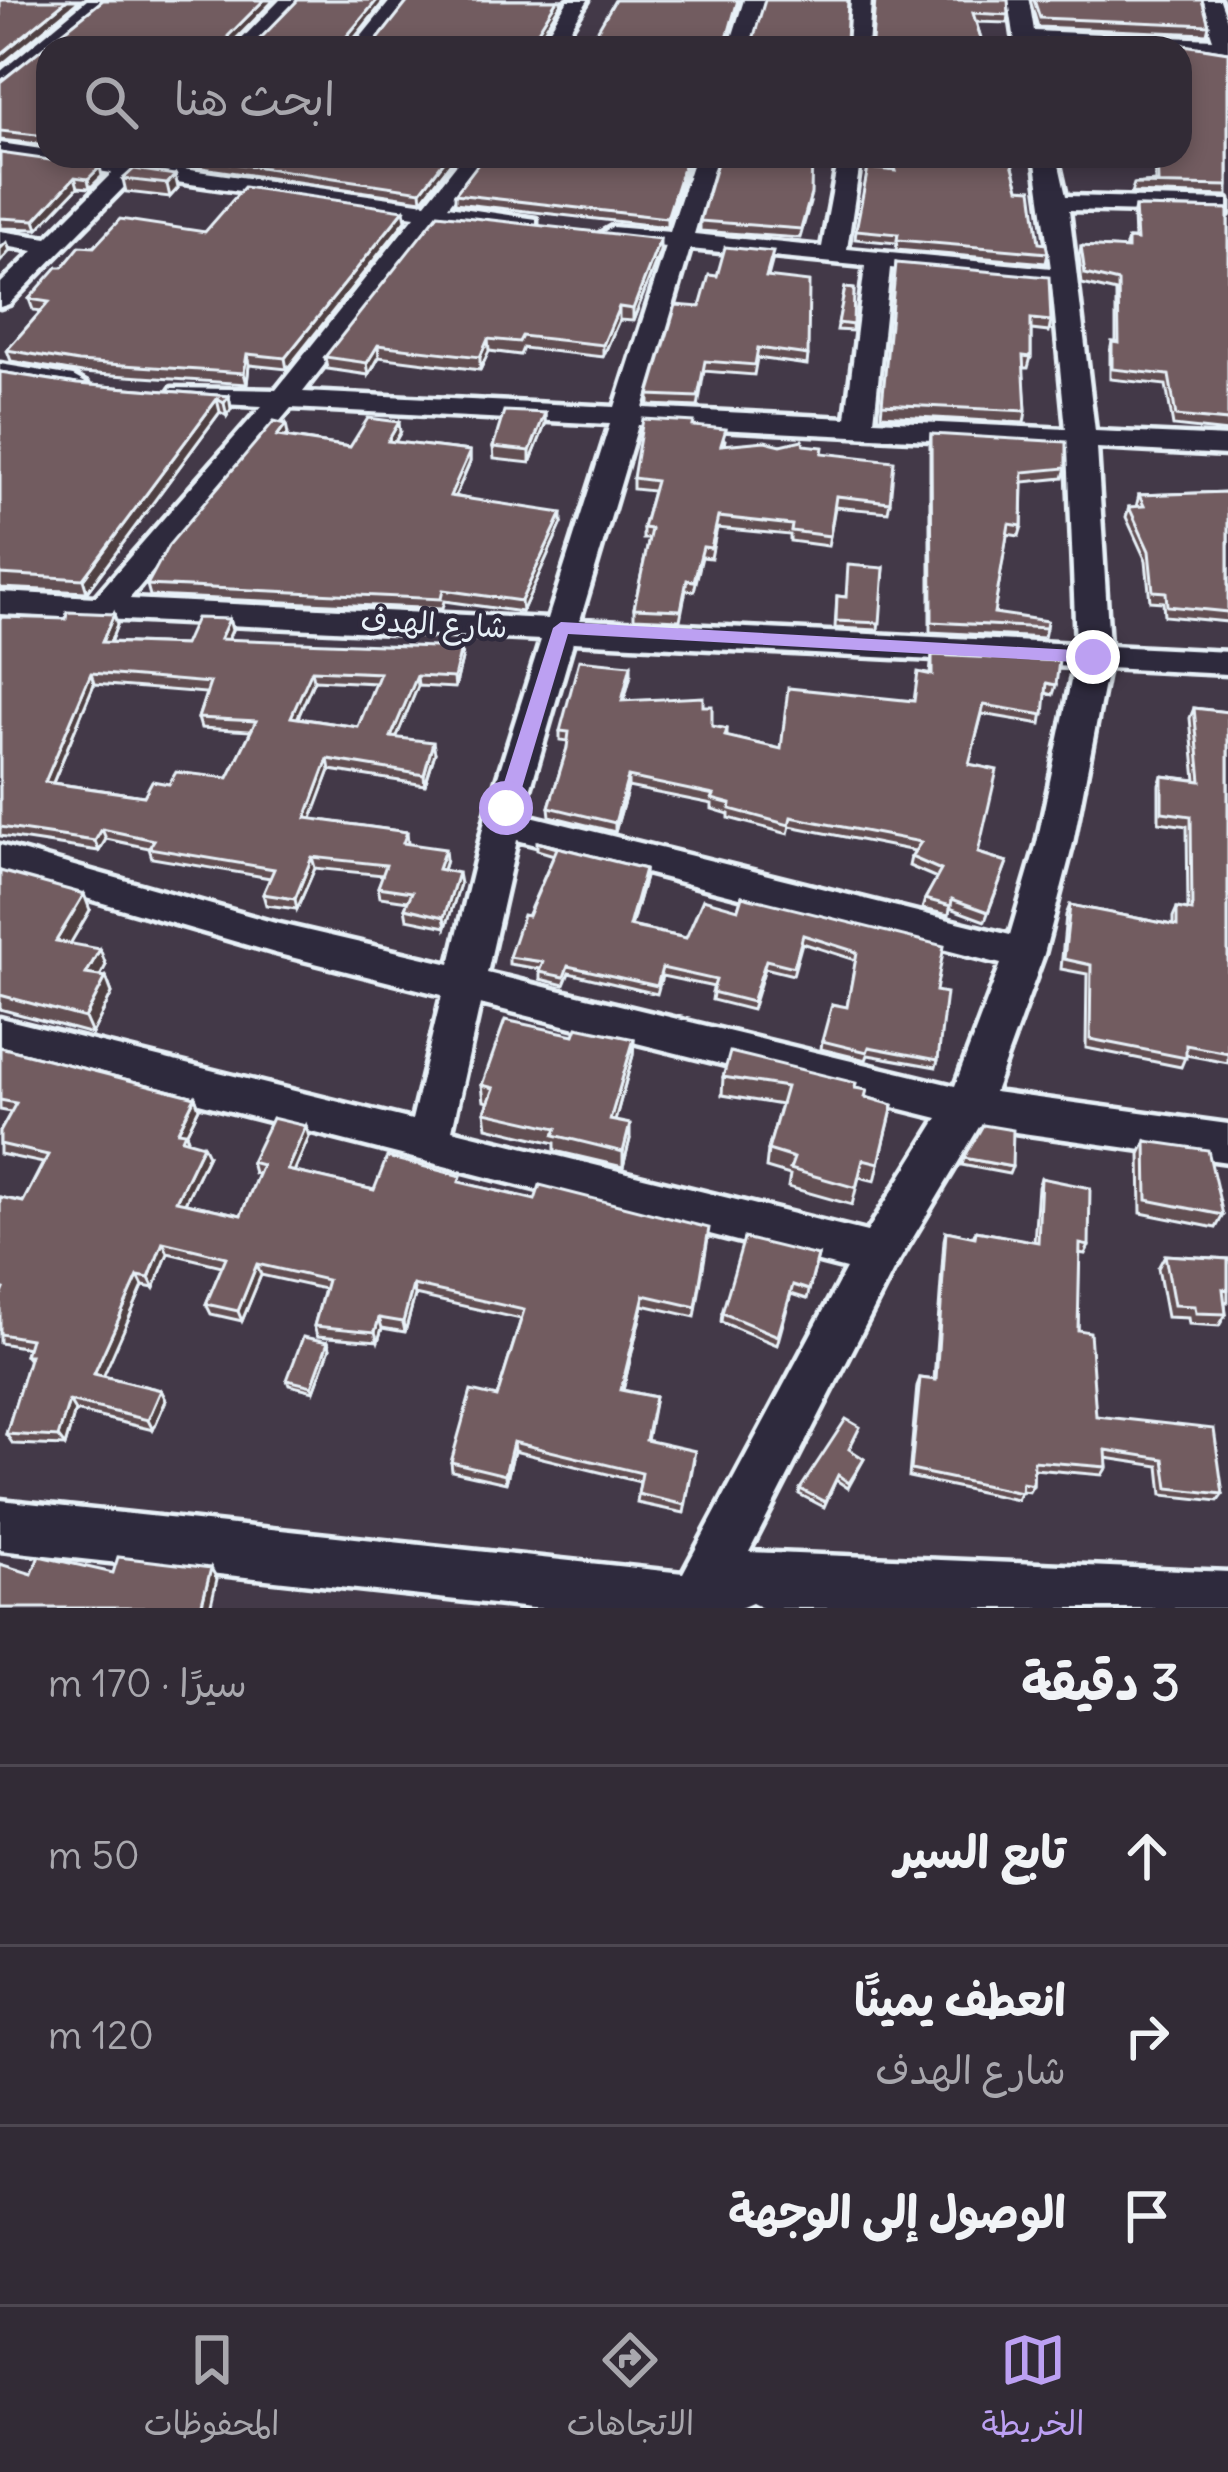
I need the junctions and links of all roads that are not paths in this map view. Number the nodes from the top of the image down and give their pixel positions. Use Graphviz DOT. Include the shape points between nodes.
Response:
graph roads {
  1 [pos="99,0"];
  2 [pos="291,0"];
  3 [pos="401,0"];
  4 [pos="578,0"];
  5 [pos="754,0"];
  6 [pos="861,0"];
  7 [pos="1019,0"];
  8 [pos="1210,0"];
  9 [pos="53,36"];
  10 [pos="255,36"];
  11 [pos="372,36"];
  12 [pos="556,36"];
  13 [pos="743,36"];
  14 [pos="859,36"];
  15 [pos="1024,36"];
  16 [pos="1192,47"];
  17 [pos="1227,48"];
  18 [pos="36,50"];
  19 [pos="5,74"];
  20 [pos="36,75"];
  21 [pos="0,150"];
  22 [pos="36,153"];
  23 [pos="130,168"];
  24 [pos="171,168"];
  25 [pos="466,168"];
  26 [pos="702,168"];
  27 [pos="848,168"];
  28 [pos="1049,168"];
  29 [pos="1056,203"];
  30 [pos="1228,207"];
  31 [pos="433,213"];
  32 [pos="545,226"];
  33 [pos="590,231"];
  34 [pos="0,238"];
  35 [pos="680,242"];
  36 [pos="50,246"];
  37 [pos="833,256"];
  38 [pos="878,261"];
  39 [pos="1062,277"];
  40 [pos="0,299"];
  41 [pos="0,372"];
  42 [pos="103,387"];
  43 [pos="148,391"];
  44 [pos="284,398"];
  45 [pos="625,415"];
  46 [pos="858,430"];
  47 [pos="1082,442"];
  48 [pos="1228,446"];
  49 [pos="0,603"];
  50 [pos="103,608"];
  51 [pos="561,628"];
  52 [pos="1093,657"];
  53 [pos="1228,663"];
  54 [pos="502,823"];
  55 [pos="0,860"];
  56 [pos="1024,954"];
  57 [pos="464,983"];
  58 [pos="4,1045"];
  59 [pos="968,1107"];
  60 [pos="1228,1143"];
  61 [pos="427,1145"];
  62 [pos="877,1256"];
  63 [pos="0,1525"];
  64 [pos="752,1577"];
  65 [pos="1228,1598"];
  66 [pos="697,1600"];
  67 [pos="616,1601"];
  68 [pos="824,1608"];
  1 -- 9 [label="street"];
  2 -- 10 [label="street"];
  3 -- 11 [label="street"];
  4 -- 12 [label="street"];
  5 -- 13 [label="street"];
  6 -- 14 [label="street"];
  7 -- 15 [label="street"];
  8 -- 17 [label="street"];
  16 -- 17 [label="street"];
  18 -- 19 [label="street"];
  19 -- 20 [label="street"];
  21 -- 22 [label="street"];
  23 -- 36 [label="street"];
  24 -- 31 [label="street"];
  25 -- 31 [label="street"];
  26 -- 35 [label="street"];
  27 -- 37 [label="street"];
  28 -- 29 [label="street"];
  29 -- 30 [label="street"];
  29 -- 39 [label="street"];
  31 -- 32 [label="street"];
  31 -- 44 [label="street"];
  33 -- 35 [label="street"];
  34 -- 36 [label="street"];
  35 -- 37 [label="street"];
  35 -- 45 [label="street"];
  36 -- 40 [label="street"];
  37 -- 38 [label="street"];
  38 -- 39 [label="street"];
  38 -- 46 [label="street"];
  39 -- 47 [label="street"];
  41 -- 42 [label="street"];
  43 -- 44 [label="street"];
  44 -- 45 [label="street"];
  44 -- 50 [label="street"];
  45 -- 46 [label="street"];
  45 -- 51 [label="street"];
  46 -- 47 [label="street"];
  47 -- 48 [label="street"];
  47 -- 52 [label="street"];
  49 -- 50 [label="street, شارع الهدف"];
  50 -- 51 [label="street, شارع الهدف"];
  51 -- 52 [label="street, شارع الهدف"];
  51 -- 54 [label="street"];
  52 -- 53 [label="street, شارع الهدف"];
  52 -- 56 [label="street"];
  54 -- 56 [label="street"];
  54 -- 57 [label="street"];
  55 -- 57 [label="street"];
  56 -- 59 [label="street"];
  57 -- 59 [label="street"];
  57 -- 61 [label="street"];
  58 -- 61 [label="street"];
  59 -- 60 [label="street"];
  59 -- 62 [label="street"];
  61 -- 62 [label="street"];
  62 -- 66 [label="street"];
  63 -- 67 [label="street"];
  64 -- 65 [label="street"];
  64 -- 66 [label="street"];
  64 -- 68 [label="street"];
  66 -- 67 [label="street"];
}
